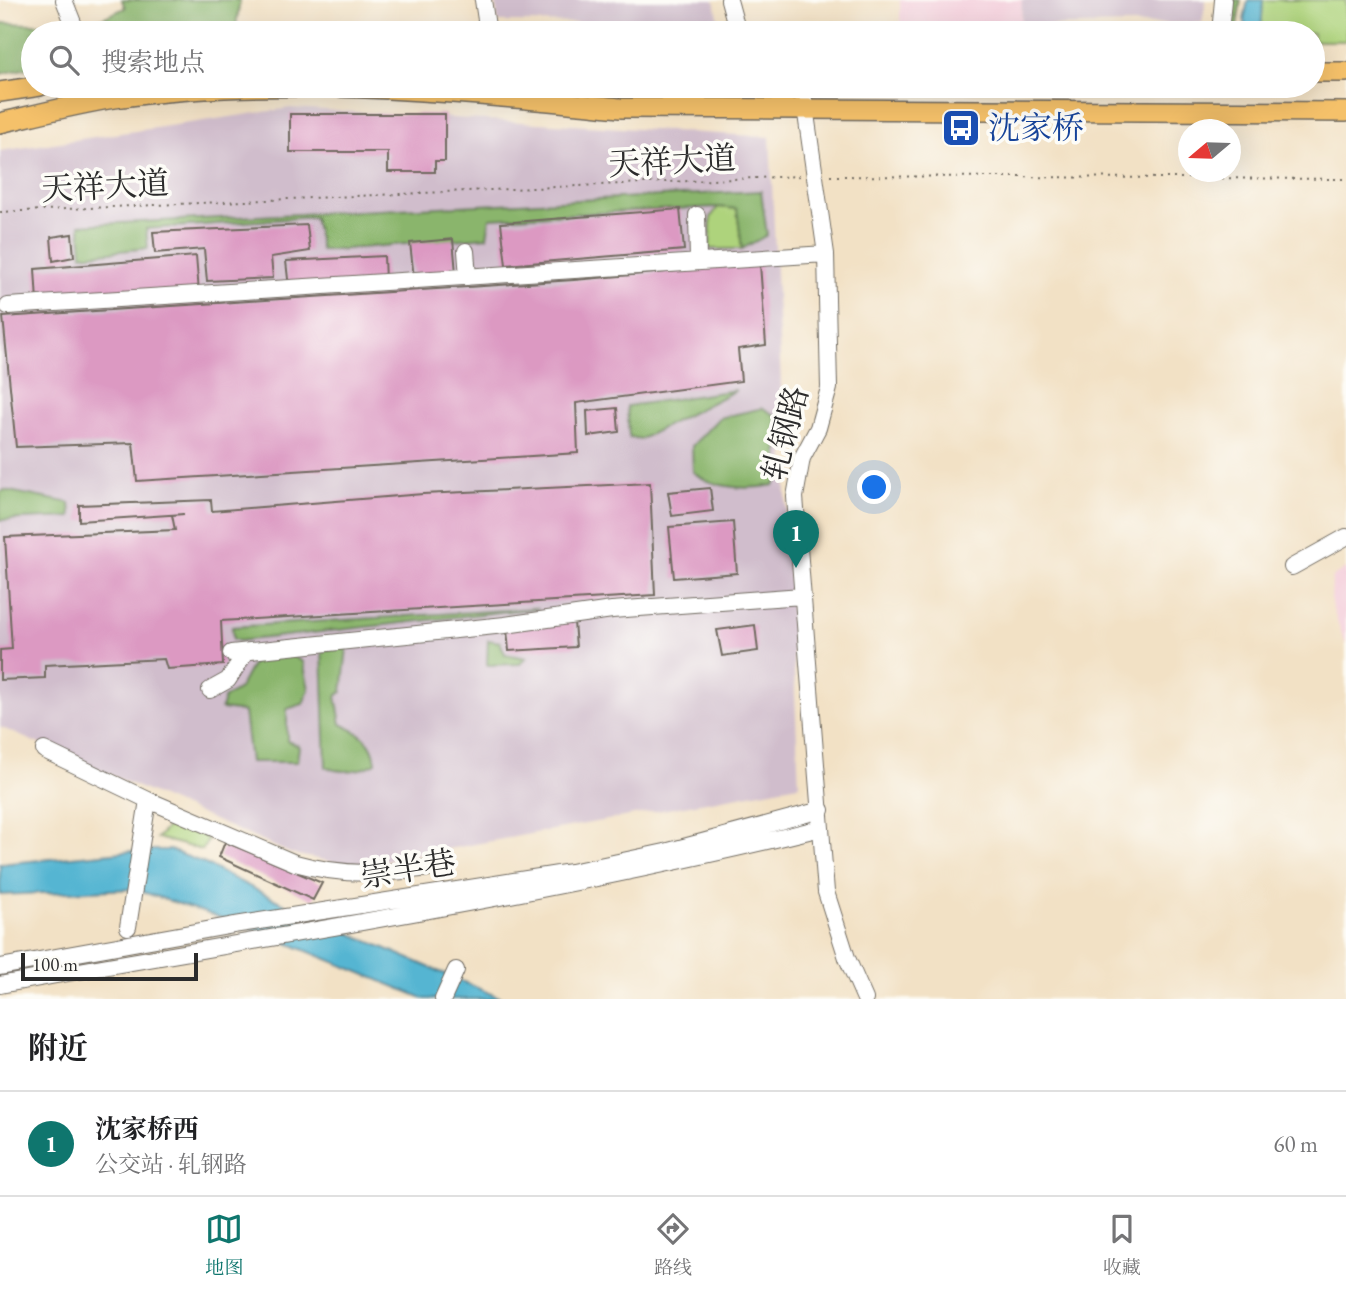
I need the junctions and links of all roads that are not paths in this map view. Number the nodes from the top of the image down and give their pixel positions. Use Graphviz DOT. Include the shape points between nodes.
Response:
graph roads {
  1 [pos="64,0"];
  2 [pos="483,0"];
  3 [pos="729,0"];
  4 [pos="1223,0"];
  5 [pos="72,21"];
  6 [pos="486,21"];
  7 [pos="735,21"];
  8 [pos="1221,21"];
  9 [pos="1325,72"];
  10 [pos="1346,72"];
  11 [pos="21,89"];
  12 [pos="0,92"];
  13 [pos="114,98"];
  14 [pos="521,98"];
  15 [pos="803,98"];
  16 [pos="804,110"];
  17 [pos="1346,112"];
  18 [pos="0,123"];
  19 [pos="697,215"];
  20 [pos="466,251"];
  21 [pos="826,254"];
  22 [pos="698,260"];
  23 [pos="467,277"];
  24 [pos="8,306"];
  25 [pos="1346,537"];
  26 [pos="1292,567"];
  27 [pos="802,596"];
  28 [pos="210,690"];
  29 [pos="44,750"];
  30 [pos="148,800"];
  31 [pos="821,810"];
  32 [pos="821,828"];
  33 [pos="436,867"];
  34 [pos="128,927"];
  35 [pos="0,967"];
  36 [pos="456,970"];
  37 [pos="0,985"];
  38 [pos="443,999"];
  39 [pos="865,999"];
  1 -- 5 [label="street"];
  2 -- 6 [label="street"];
  3 -- 7 [label="street"];
  4 -- 8 [label="street"];
  9 -- 10 [label="main road"];
  11 -- 12 [label="main road"];
  13 -- 18 [label="main road"];
  14 -- 16 [label="main road" via="620,108"];
  15 -- 16 [label="street, 轧钢路"];
  16 -- 17 [label="main road"];
  16 -- 21 [label="street, 轧钢路"];
  19 -- 22 [label="street"];
  20 -- 23 [label="street"];
  21 -- 22 [label="street"];
  21 -- 27 [label="street, 轧钢路" via="829,388 818,428 802,458 795,497"];
  22 -- 23 [label="street"];
  23 -- 24 [label="street"];
  25 -- 26 [label="street"];
  27 -- 28 [label="street" via="643,607 238,653 228,680"];
  27 -- 31 [label="street, 轧钢路"];
  29 -- 30 [label="street"];
  30 -- 33 [label="street" via="318,869 376,875"];
  30 -- 34 [label="street"];
  31 -- 32 [label="street, 轧钢路"];
  31 -- 35 [label="street, 崇半巷" via="592,868"];
  32 -- 37 [label="street, 崇半巷" via="659,867"];
  32 -- 39 [label="street, 轧钢路" via="826,892"];
  36 -- 38 [label="street"];
}
